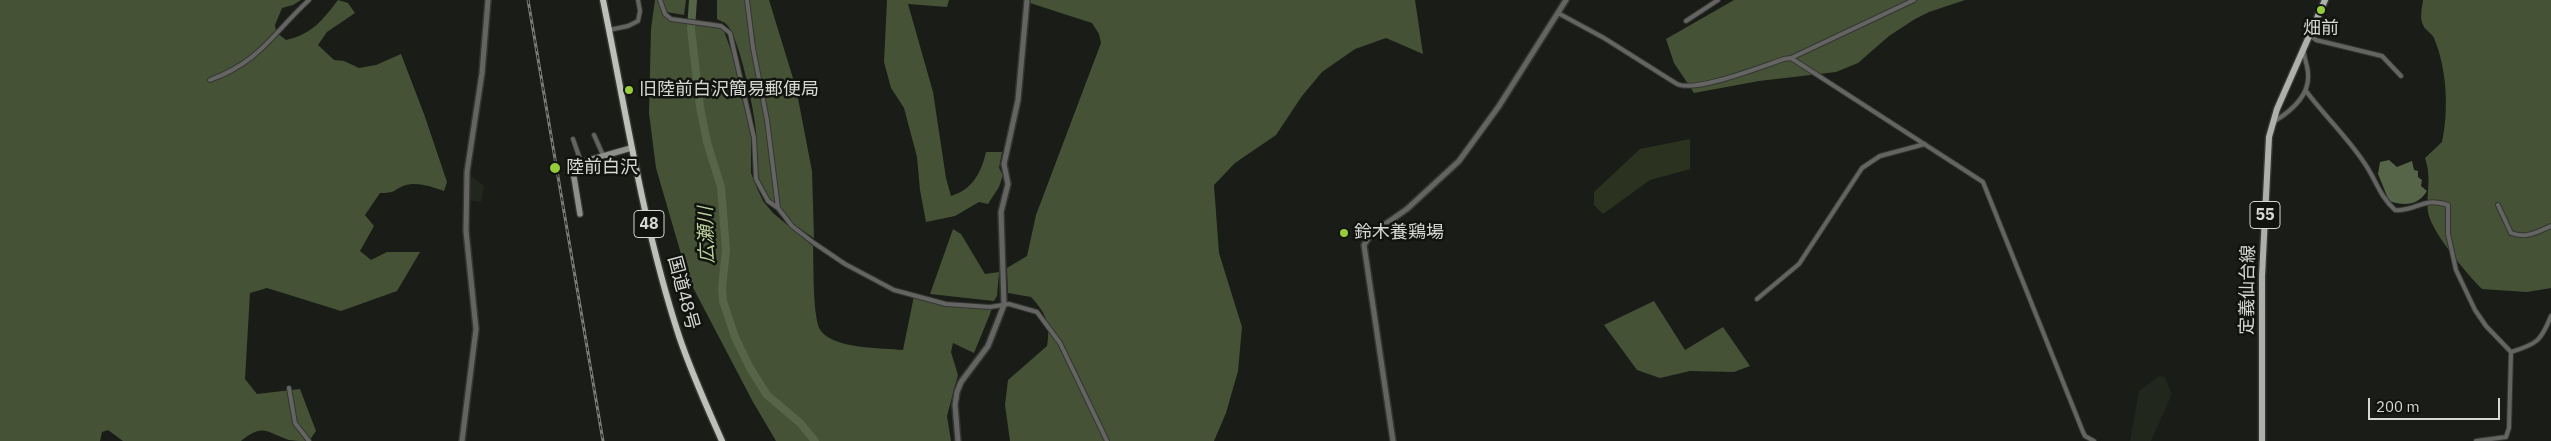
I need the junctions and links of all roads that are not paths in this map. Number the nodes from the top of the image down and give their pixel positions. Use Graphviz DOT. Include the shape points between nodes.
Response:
graph roads {
  1 [pos="309,0"];
  2 [pos="488,0"];
  3 [pos="603,0"];
  4 [pos="638,0"];
  5 [pos="660,0"];
  6 [pos="747,0"];
  7 [pos="1027,0"];
  8 [pos="1566,0"];
  9 [pos="1718,0"];
  10 [pos="1914,0"];
  11 [pos="2324,0"];
  12 [pos="1558,13"];
  13 [pos="1686,21"];
  14 [pos="609,30"];
  15 [pos="2310,36"];
  16 [pos="2304,51"];
  17 [pos="1792,58"];
  18 [pos="2401,76"];
  19 [pos="210,80"];
  20 [pos="2306,91"];
  21 [pos="2273,122"];
  22 [pos="594,135"];
  23 [pos="573,139"];
  24 [pos="1925,144"];
  25 [pos="631,148"];
  26 [pos="603,155"];
  27 [pos="581,162"];
  28 [pos="2498,205"];
  29 [pos="778,208"];
  30 [pos="580,214"];
  31 [pos="2551,226"];
  32 [pos="1757,299"];
  33 [pos="1004,305"];
  34 [pos="2551,316"];
  35 [pos="2511,352"];
  36 [pos="289,388"];
  37 [pos="310,441"];
  38 [pos="462,441"];
  39 [pos="722,441"];
  40 [pos="958,441"];
  41 [pos="1107,441"];
  42 [pos="1393,441"];
  43 [pos="2094,441"];
  44 [pos="2262,441"];
  45 [pos="2476,441"];
  1 -- 19 [label="street" via="249,61"];
  2 -- 38 [label="street" via="482,73 467,171 466,231 476,329"];
  3 -- 14 [label="highway, 国道48号 / 48"];
  4 -- 14 [label="street" via="638,21"];
  5 -- 29 [label="street" via="665,14 671,19 721,26 729,32 754,138 756,179 764,197"];
  6 -- 29 [label="street"];
  7 -- 33 [label="street" via="1018,100 1004,164 1008,184 1001,212"];
  8 -- 12 [label="street"];
  9 -- 13 [label="street"];
  10 -- 17 [label="street"];
  11 -- 15 [label="main road, 定義仙台線 / 55"];
  12 -- 17 [label="street" via="1681,86 1723,79"];
  12 -- 42 [label="street" via="1499,106 1459,161 1407,209 1371,234 1364,245"];
  14 -- 25 [label="highway, 国道48号 / 48"];
  15 -- 16 [label="main road, 定義仙台線 / 55"];
  15 -- 18 [label="street" via="2382,56"];
  16 -- 20 [label="street" via="2308,74"];
  16 -- 21 [label="main road, 定義仙台線 / 55"];
  17 -- 24 [label="street"];
  20 -- 21 [label="street" via="2291,110"];
  20 -- 35 [label="street" via="2364,162 2378,190 2395,210 2408,209 2425,201 2448,205 2449,242 2456,270 2475,310"];
  21 -- 44 [label="main road, 定義仙台線 / 55" via="2266,166 2262,268"];
  22 -- 26 [label="street"];
  23 -- 27 [label="street"];
  24 -- 32 [label="street" via="1880,156 1862,168 1799,264"];
  24 -- 43 [label="street" via="1983,182 2083,432"];
  25 -- 26 [label="main road"];
  25 -- 39 [label="highway, 国道48号 / 48" via="679,337"];
  26 -- 27 [label="main road"];
  27 -- 30 [label="main road" via="572,165"];
  28 -- 31 [label="street" via="2511,233 2529,235"];
  29 -- 33 [label="street" via="792,226 814,243 894,290 946,304"];
  33 -- 40 [label="street" via="988,346 956,392"];
  33 -- 41 [label="street" via="1023,306 1044,318 1068,359"];
  34 -- 35 [label="street" via="2540,339"];
  35 -- 45 [label="street" via="2506,437"];
  36 -- 37 [label="street" via="295,423"];
}
